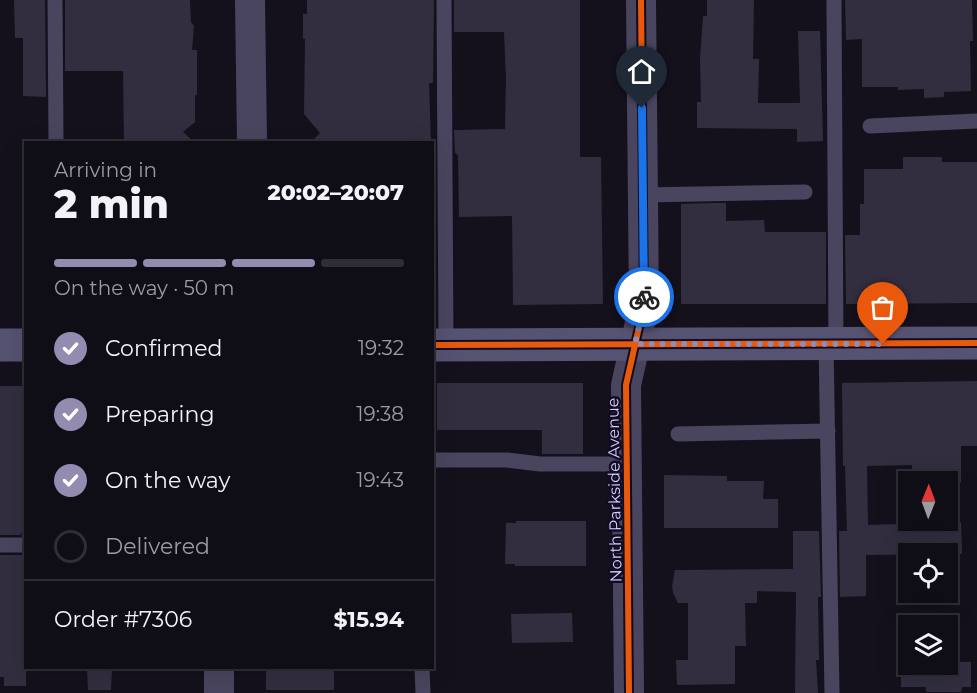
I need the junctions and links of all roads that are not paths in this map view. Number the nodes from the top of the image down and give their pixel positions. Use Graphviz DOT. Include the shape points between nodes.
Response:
graph roads {
  1 [pos="55,0"];
  2 [pos="250,0"];
  3 [pos="444,0"];
  4 [pos="641,0"];
  5 [pos="834,0"];
  6 [pos="977,121"];
  7 [pos="870,126"];
  8 [pos="56,141"];
  9 [pos="252,141"];
  10 [pos="805,192"];
  11 [pos="643,195"];
  12 [pos="977,343"];
  13 [pos="635,344"];
  14 [pos="831,344"];
  15 [pos="0,345"];
  16 [pos="24,345"];
  17 [pos="439,345"];
  18 [pos="828,431"];
  19 [pos="678,434"];
  20 [pos="434,459"];
  21 [pos="627,464"];
  22 [pos="0,545"];
  23 [pos="24,545"];
  24 [pos="219,669"];
  25 [pos="422,669"];
  26 [pos="219,693"];
  27 [pos="423,693"];
  28 [pos="629,693"];
  29 [pos="831,693"];
  1 -- 8 [label="lane"];
  2 -- 9 [label="street"];
  3 -- 17 [label="lane"];
  4 -- 11 [label="street, North Parkside Avenue"];
  5 -- 14 [label="lane"];
  6 -- 7 [label="lane"];
  10 -- 11 [label="lane"];
  11 -- 13 [label="street, North Parkside Avenue" via="644,305"];
  12 -- 14 [label="main road"];
  13 -- 14 [label="main road"];
  13 -- 17 [label="main road"];
  13 -- 21 [label="street, North Parkside Avenue" via="626,385"];
  14 -- 18 [label="lane"];
  15 -- 16 [label="main road"];
  18 -- 19 [label="lane"];
  18 -- 29 [label="lane"];
  20 -- 21 [label="lane"];
  21 -- 28 [label="street, North Parkside Avenue"];
  22 -- 23 [label="lane"];
  24 -- 26 [label="street"];
  25 -- 27 [label="lane"];
}
